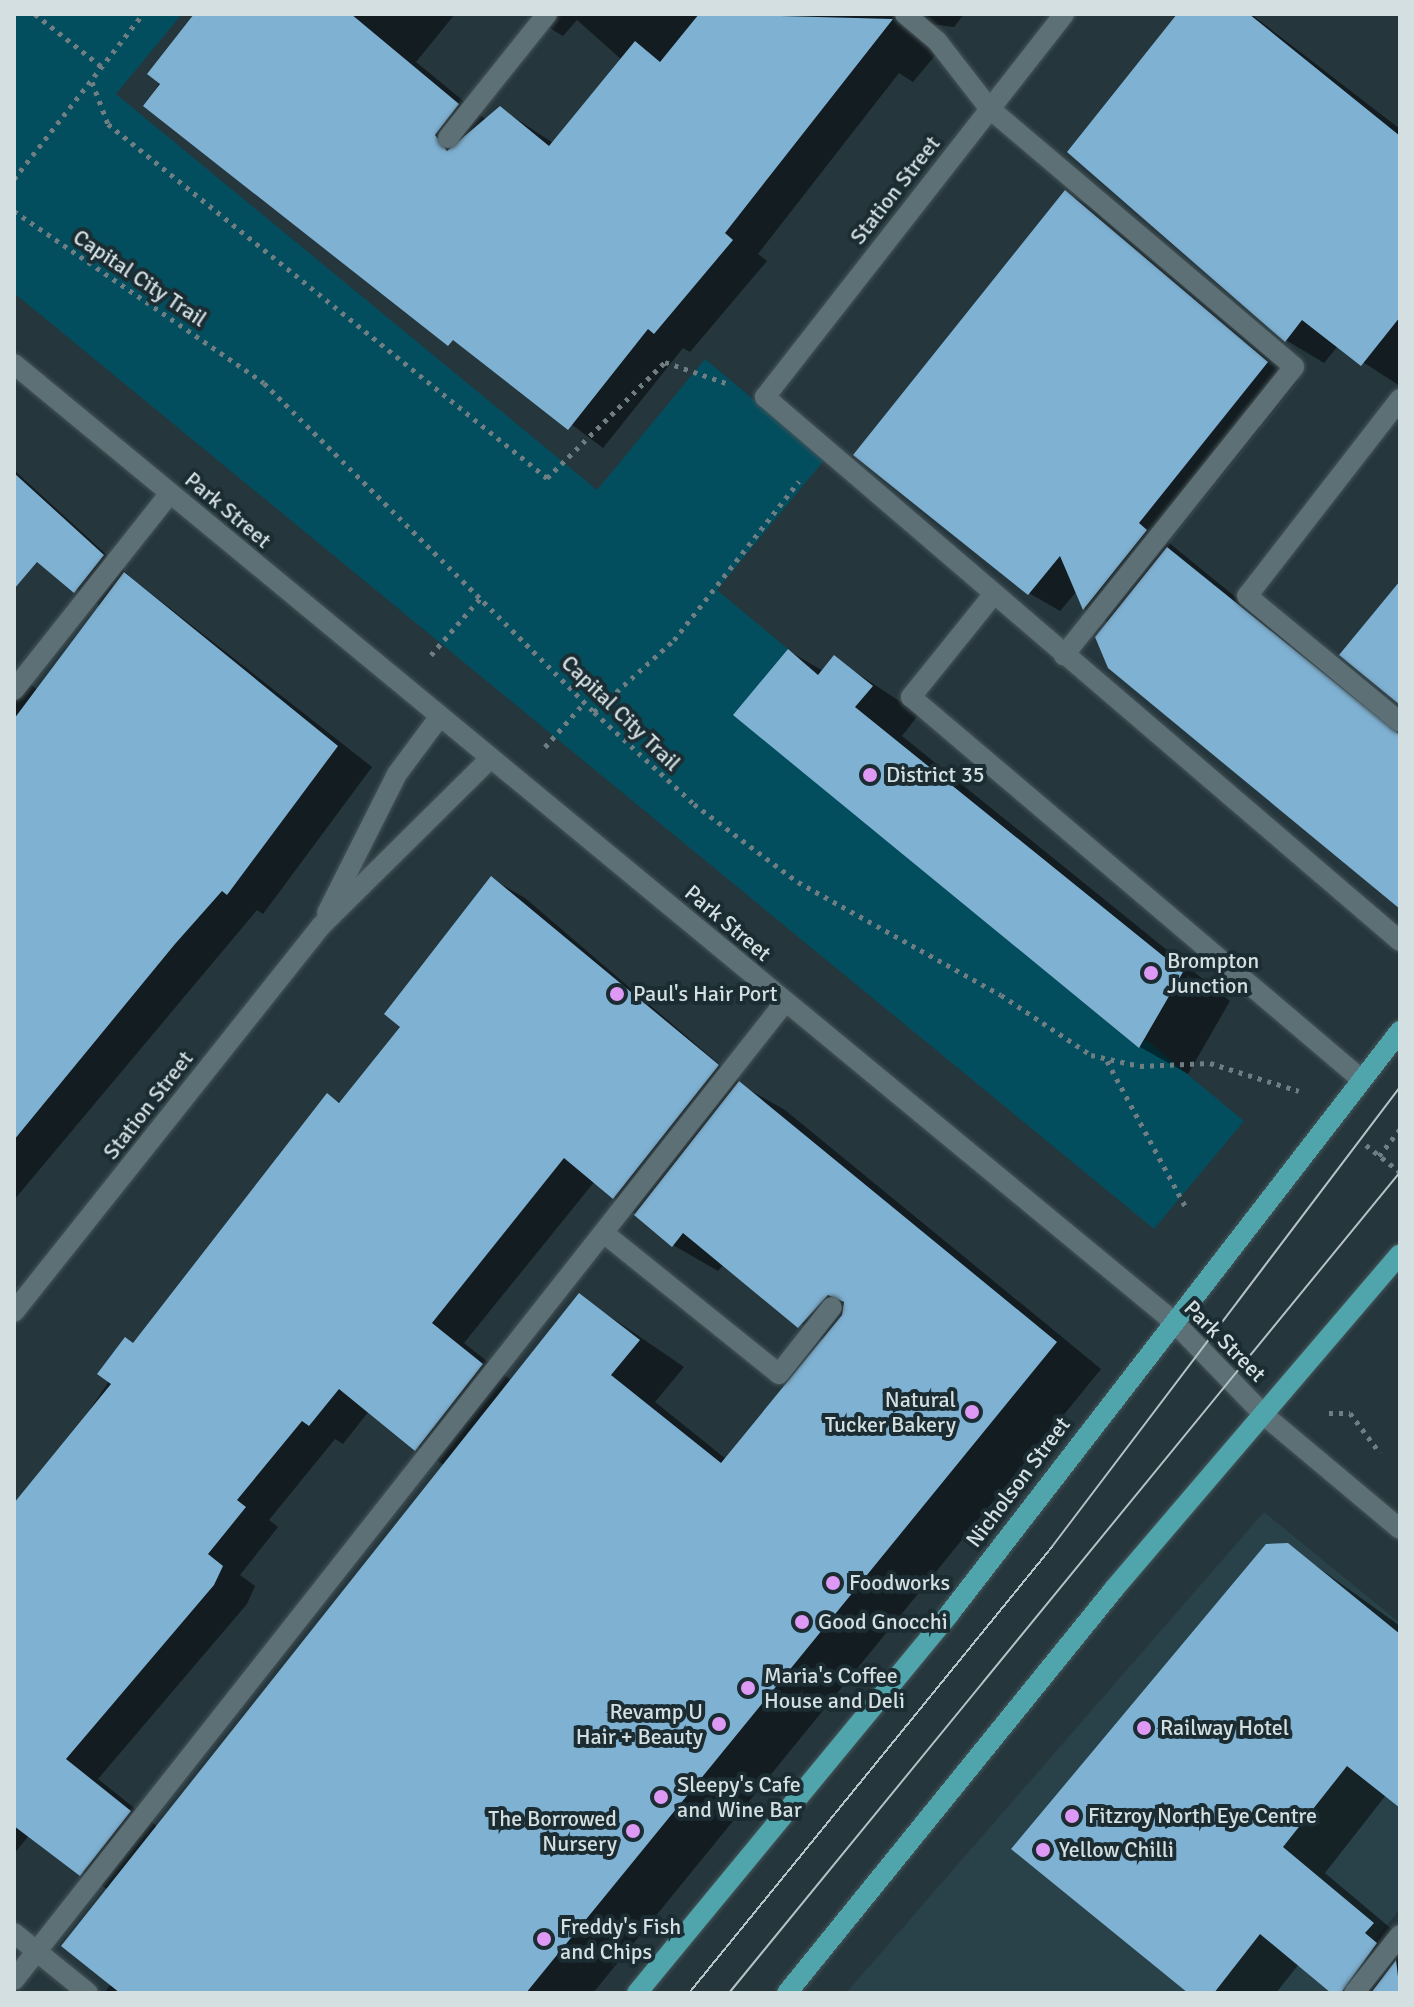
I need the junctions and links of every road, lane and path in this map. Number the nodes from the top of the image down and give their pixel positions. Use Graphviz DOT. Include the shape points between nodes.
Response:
graph roads {
  1 [pos="35,14"];
  2 [pos="143,14"];
  3 [pos="547,14"];
  4 [pos="905,14"];
  5 [pos="1064,14"];
  6 [pos="102,67"];
  7 [pos="92,82"];
  8 [pos="989,108"];
  9 [pos="448,138"];
  10 [pos="14,179"];
  11 [pos="14,211"];
  12 [pos="14,364"];
  13 [pos="765,397"];
  14 [pos="1400,399"];
  15 [pos="825,449"];
  16 [pos="170,493"];
  17 [pos="483,595"];
  18 [pos="993,595"];
  19 [pos="1064,655"];
  20 [pos="404,686"];
  21 [pos="14,690"];
  22 [pos="584,703"];
  23 [pos="594,712"];
  24 [pos="440,716"];
  25 [pos="1400,722"];
  26 [pos="491,758"];
  27 [pos="517,779"];
  28 [pos="320,927"];
  29 [pos="1400,941"];
  30 [pos="785,1002"];
  31 [pos="1400,1031"];
  32 [pos="1107,1061"];
  33 [pos="1361,1079"];
  34 [pos="1290,1084"];
  35 [pos="1400,1129"];
  36 [pos="1379,1156"];
  37 [pos="1186,1208"];
  38 [pos="605,1234"];
  39 [pos="1400,1254"];
  40 [pos="832,1307"];
  41 [pos="14,1312"];
  42 [pos="1173,1321"];
  43 [pos="1264,1415"];
  44 [pos="1400,1529"];
  45 [pos="14,1933"];
  46 [pos="1400,1935"];
  47 [pos="36,1951"];
  48 [pos="14,1980"];
  49 [pos="88,1993"];
  50 [pos="637,1993"];
  51 [pos="787,1993"];
  52 [pos="1354,1993"];
  1 -- 6 [label="path"];
  2 -- 6 [label="path"];
  3 -- 9 [label="street"];
  4 -- 8 [label="street" via="937,41"];
  5 -- 8 [label="street, Station Street"];
  6 -- 7 [label="path"];
  7 -- 10 [label="path"];
  7 -- 13 [label="path" via="108,124 547,478 665,362"];
  8 -- 13 [label="street, Station Street"];
  8 -- 19 [label="street" via="1294,367"];
  11 -- 17 [label="path, Capital City Trail" via="264,383"];
  12 -- 16 [label="street, Park Street"];
  13 -- 15 [label="street"];
  14 -- 25 [label="street" via="1247,596"];
  15 -- 18 [label="street"];
  15 -- 23 [label="path" via="674,640"];
  16 -- 20 [label="street, Park Street"];
  16 -- 21 [label="street"];
  17 -- 20 [label="path"];
  17 -- 22 [label="path, Capital City Trail"];
  18 -- 19 [label="street"];
  18 -- 33 [label="street" via="911,697"];
  19 -- 29 [label="street"];
  20 -- 24 [label="street, Park Street"];
  22 -- 23 [label="path, Capital City Trail"];
  22 -- 27 [label="path"];
  23 -- 32 [label="path, Capital City Trail" via="694,804 787,875"];
  24 -- 26 [label="street, Park Street"];
  24 -- 28 [label="street, Station Street" via="397,774"];
  26 -- 27 [label="street, Park Street"];
  26 -- 28 [label="street, Station Street"];
  27 -- 30 [label="street, Park Street"];
  28 -- 41 [label="street, Station Street"];
  30 -- 38 [label="street"];
  30 -- 42 [label="street, Park Street"];
  31 -- 33 [label="main road, Nicholson Street"];
  32 -- 34 [label="path, Capital City Trail" via="1210,1063"];
  32 -- 37 [label="path"];
  33 -- 42 [label="main road, Nicholson Street"];
  35 -- 36 [label="path"];
  38 -- 40 [label="street" via="779,1374"];
  38 -- 47 [label="street"];
  39 -- 43 [label="main road"];
  42 -- 43 [label="street, Park Street"];
  42 -- 50 [label="main road, Nicholson Street" via="950,1613"];
  43 -- 44 [label="street, Park Street"];
  43 -- 51 [label="main road"];
  45 -- 47 [label="street"];
  46 -- 52 [label="street"];
  47 -- 48 [label="street"];
  47 -- 49 [label="street"];
}
